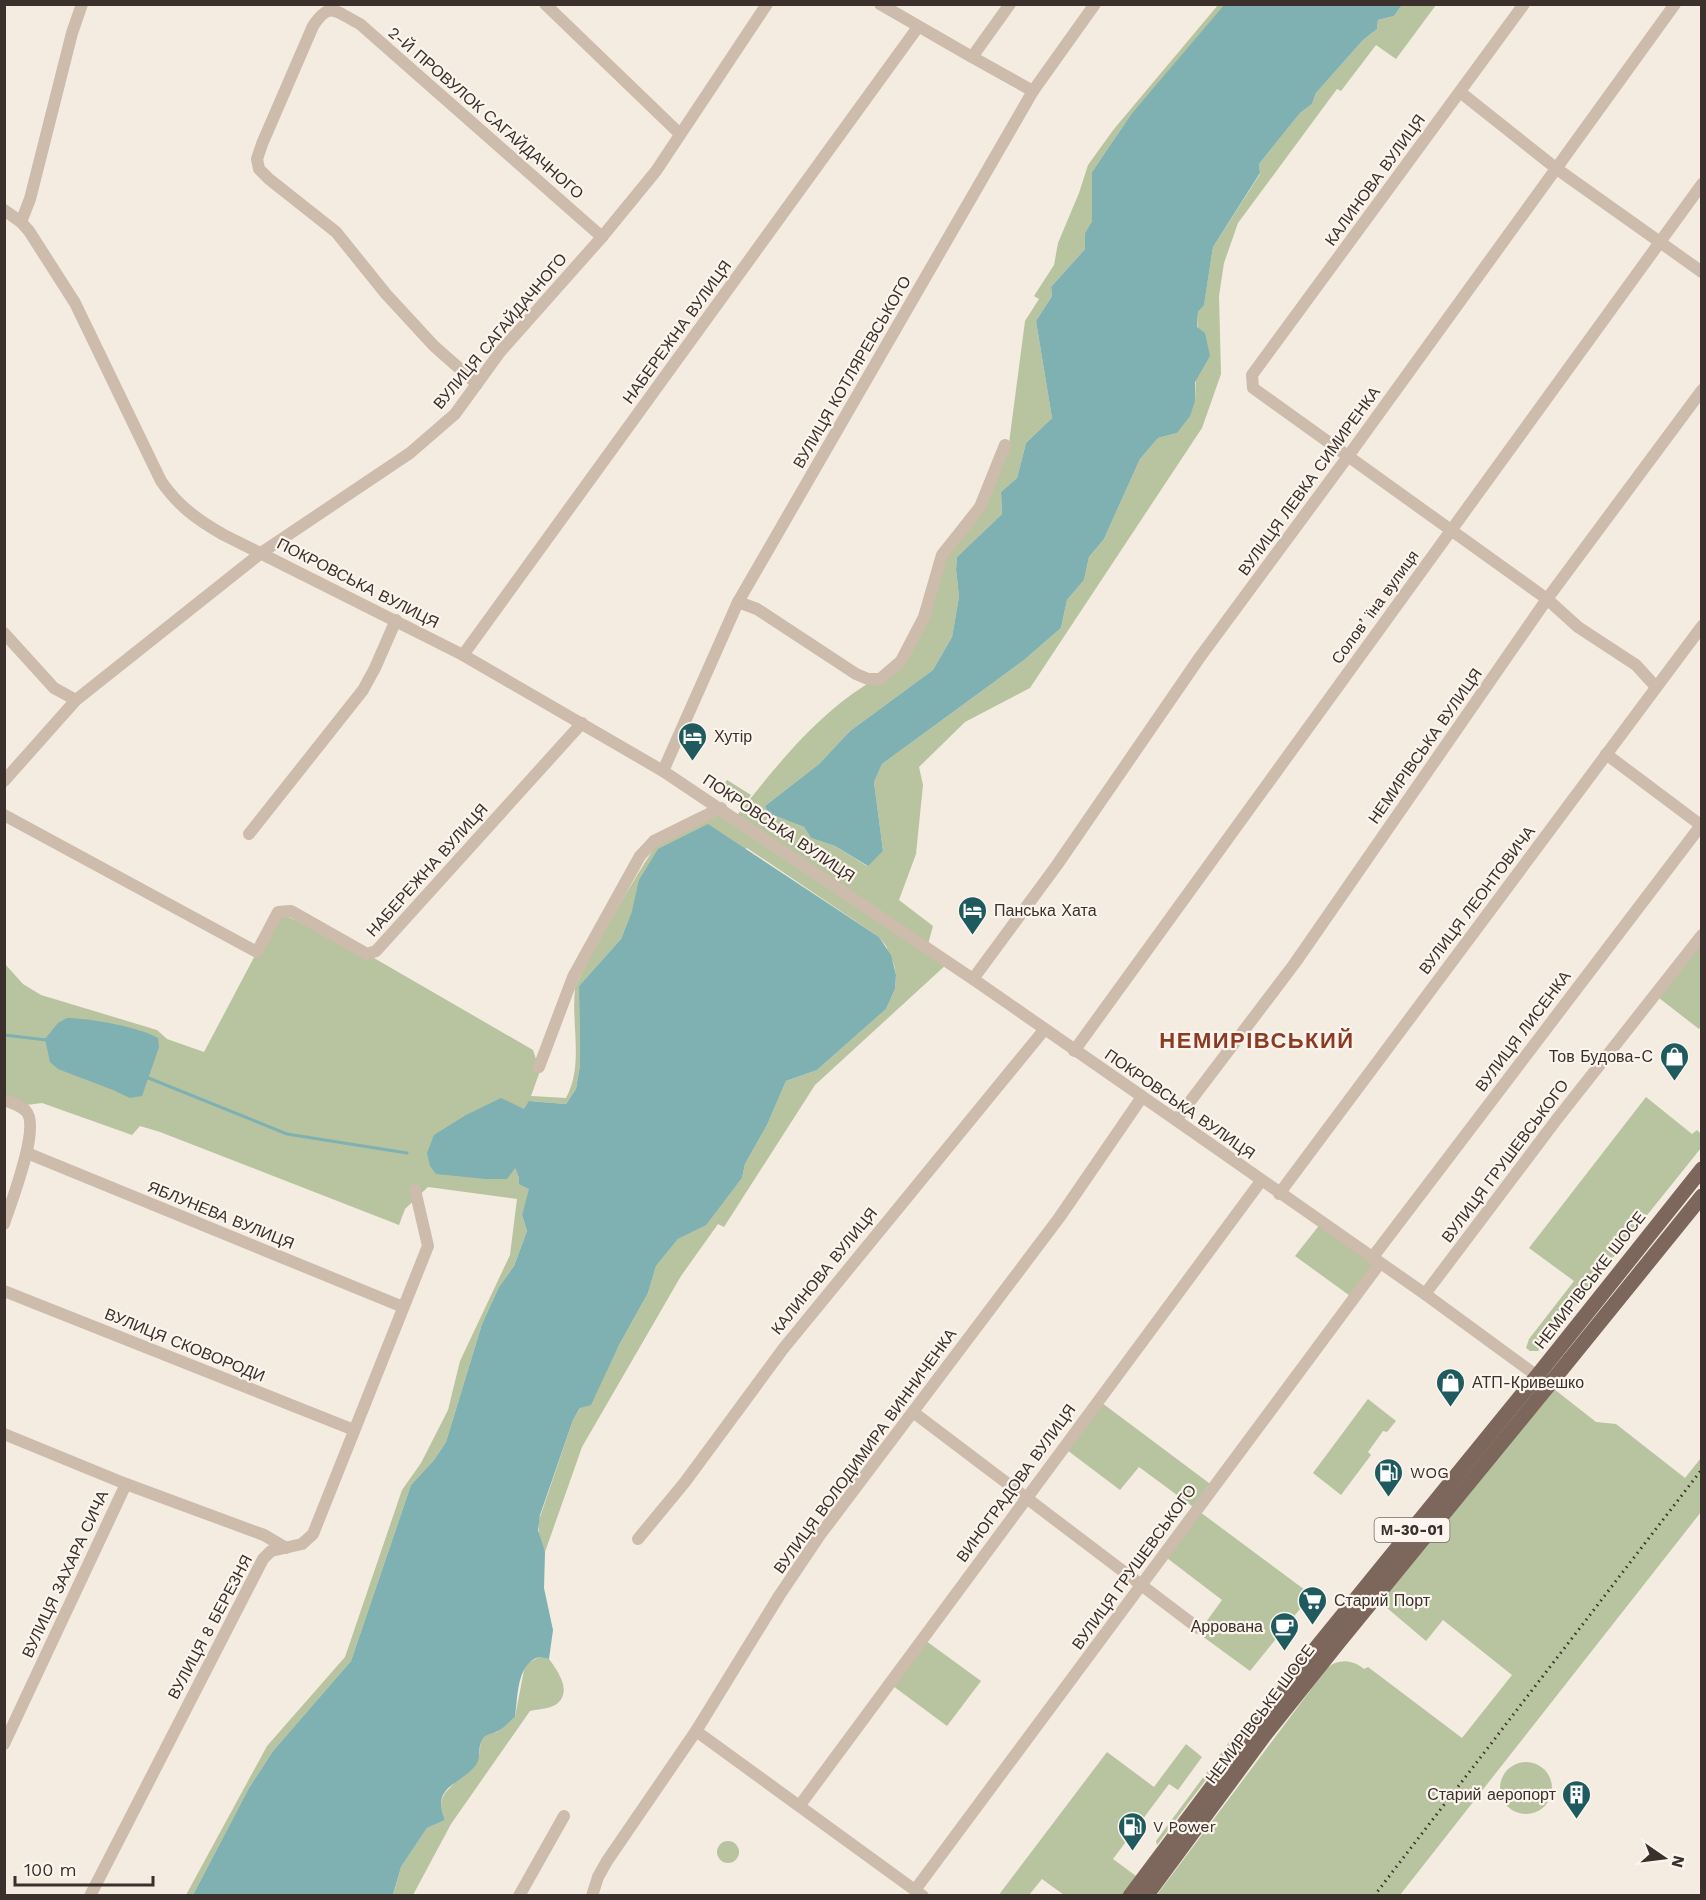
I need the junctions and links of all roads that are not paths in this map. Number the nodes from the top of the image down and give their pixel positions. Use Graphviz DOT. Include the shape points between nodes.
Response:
graph roads {
  1 [pos="82,4"];
  2 [pos="545,4"];
  3 [pos="767,4"];
  4 [pos="880,4"];
  5 [pos="1010,4"];
  6 [pos="1095,4"];
  7 [pos="1524,4"];
  8 [pos="1675,4"];
  9 [pos="918,27"];
  10 [pos="972,57"];
  11 [pos="1033,91"];
  12 [pos="1460,92"];
  13 [pos="680,134"];
  14 [pos="1557,169"];
  15 [pos="1701,184"];
  16 [pos="4,210"];
  17 [pos="21,222"];
  18 [pos="602,237"];
  19 [pos="1659,242"];
  20 [pos="1701,272"];
  21 [pos="477,384"];
  22 [pos="1701,390"];
  23 [pos="1005,445"];
  24 [pos="1349,455"];
  25 [pos="1450,531"];
  26 [pos="261,554"];
  27 [pos="1547,599"];
  28 [pos="738,602"];
  29 [pos="396,620"];
  30 [pos="1701,626"];
  31 [pos="4,633"];
  32 [pos="463,655"];
  33 [pos="1656,687"];
  34 [pos="76,700"];
  35 [pos="582,723"];
  36 [pos="1606,754"];
  37 [pos="663,771"];
  38 [pos="4,781"];
  39 [pos="721,808"];
  40 [pos="4,815"];
  41 [pos="1701,826"];
  42 [pos="249,834"];
  43 [pos="1701,935"];
  44 [pos="973,980"];
  45 [pos="1044,1030"];
  46 [pos="1074,1051"];
  47 [pos="539,1067"];
  48 [pos="1142,1097"];
  49 [pos="4,1100"];
  50 [pos="1176,1120"];
  51 [pos="27,1153"];
  52 [pos="1701,1169"];
  53 [pos="1261,1181"];
  54 [pos="415,1190"];
  55 [pos="1279,1194"];
  56 [pos="1701,1196"];
  57 [pos="4,1224"];
  58 [pos="1376,1260"];
  59 [pos="4,1291"];
  60 [pos="1425,1294"];
  61 [pos="403,1306"];
  62 [pos="1543,1381"];
  63 [pos="913,1412"];
  64 [pos="354,1430"];
  65 [pos="4,1434"];
  66 [pos="126,1484"];
  67 [pos="1026,1497"];
  68 [pos="638,1539"];
  69 [pos="286,1548"];
  70 [pos="1142,1585"];
  71 [pos="1198,1628"];
  72 [pos="696,1731"];
  73 [pos="4,1744"];
  74 [pos="800,1805"];
  75 [pos="564,1816"];
  76 [pos="919,1893"];
  77 [pos="90,1896"];
  78 [pos="519,1896"];
  79 [pos="592,1896"];
  80 [pos="1130,1896"];
  81 [pos="1146,1896"];
  1 -- 17 [label="street"];
  2 -- 13 [label="street"];
  3 -- 13 [label="street, ВУЛИЦЯ САГАЙДАЧНОГО"];
  4 -- 9 [label="street"];
  5 -- 10 [label="street"];
  6 -- 11 [label="street, ВУЛИЦЯ КОТЛЯРЕВСЬКОГО"];
  7 -- 12 [label="street, КАЛИНОВА ВУЛИЦЯ"];
  8 -- 14 [label="street, ВУЛИЦЯ ЛЕВКА СИМИРЕНКА"];
  9 -- 10 [label="street"];
  9 -- 32 [label="street, НАБЕРЕЖНА ВУЛИЦЯ"];
  10 -- 11 [label="street"];
  11 -- 28 [label="street, ВУЛИЦЯ КОТЛЯРЕВСЬКОГО"];
  12 -- 14 [label="street"];
  12 -- 24 [label="street, КАЛИНОВА ВУЛИЦЯ" via="1252,375 1253,388"];
  13 -- 18 [label="street, ВУЛИЦЯ САГАЙДАЧНОГО" via="656,171"];
  14 -- 19 [label="street"];
  14 -- 24 [label="street, ВУЛИЦЯ ЛЕВКА СИМИРЕНКА"];
  15 -- 19 [label="street, Соловʼїна вулиця"];
  16 -- 17 [label="street, ПОКРОВСЬКА ВУЛИЦЯ"];
  17 -- 26 [label="street, ПОКРОВСЬКА ВУЛИЦЯ" via="75,303 168,492 196,518"];
  18 -- 21 [label="street, ВУЛИЦЯ САГАЙДАЧНОГО" via="500,352"];
  18 -- 21 [label="street, 2-Й ПРОВУЛОК САГАЙДАЧНОГО" via="360,24 332,10 321,14 262,144 257,159 259,169 336,232 434,346"];
  19 -- 20 [label="street"];
  19 -- 25 [label="street, Соловʼїна вулиця"];
  21 -- 26 [label="street, ВУЛИЦЯ САГАЙДАЧНОГО" via="455,414 410,453"];
  22 -- 27 [label="street, НЕМИРІВСЬКА ВУЛИЦЯ"];
  23 -- 28 [label="street" via="980,507 942,555 924,617 901,661 880,679 856,674 757,609"];
  24 -- 25 [label="street"];
  24 -- 44 [label="street, ВУЛИЦЯ ЛЕВКА СИМИРЕНКА" via="1200,657"];
  25 -- 27 [label="street"];
  25 -- 46 [label="street, Соловʼїна вулиця"];
  26 -- 29 [label="street, ПОКРОВСЬКА ВУЛИЦЯ"];
  26 -- 34 [label="street, ВУЛИЦЯ САГАЙДАЧНОГО"];
  27 -- 33 [label="street" via="1578,627 1636,665"];
  27 -- 50 [label="street, НЕМИРІВСЬКА ВУЛИЦЯ" via="1295,963"];
  28 -- 37 [label="street, ВУЛИЦЯ КОТЛЯРЕВСЬКОГО"];
  29 -- 32 [label="street, ПОКРОВСЬКА ВУЛИЦЯ"];
  29 -- 42 [label="street" via="363,690"];
  30 -- 33 [label="street, ВУЛИЦЯ ЛЕОНТОВИЧА"];
  31 -- 34 [label="street" via="54,688"];
  32 -- 35 [label="street, ПОКРОВСЬКА ВУЛИЦЯ"];
  33 -- 36 [label="street, ВУЛИЦЯ ЛЕОНТОВИЧА"];
  34 -- 38 [label="street, ВУЛИЦЯ САГАЙДАЧНОГО"];
  35 -- 37 [label="street, ПОКРОВСЬКА ВУЛИЦЯ"];
  35 -- 40 [label="street, НАБЕРЕЖНА ВУЛИЦЯ" via="376,951 367,954 291,912 278,912 256,952"];
  36 -- 41 [label="street"];
  36 -- 55 [label="street, ВУЛИЦЯ ЛЕОНТОВИЧА"];
  37 -- 39 [label="street, ПОКРОВСЬКА ВУЛИЦЯ"];
  39 -- 44 [label="street, ПОКРОВСЬКА ВУЛИЦЯ"];
  39 -- 47 [label="street" via="654,841 640,855 573,977"];
  41 -- 58 [label="street, ВУЛИЦЯ ЛИСЕНКА"];
  43 -- 60 [label="street, ВУЛИЦЯ ГРУШЕВСЬКОГО"];
  44 -- 45 [label="street, ПОКРОВСЬКА ВУЛИЦЯ"];
  45 -- 46 [label="street, ПОКРОВСЬКА ВУЛИЦЯ"];
  45 -- 68 [label="street, КАЛИНОВА ВУЛИЦЯ" via="783,1349"];
  46 -- 48 [label="street, ПОКРОВСЬКА ВУЛИЦЯ"];
  48 -- 50 [label="street, ПОКРОВСЬКА ВУЛИЦЯ"];
  48 -- 63 [label="street, ВУЛИЦЯ ВОЛОДИМИРА ВИННИЧЕНКА" via="1059,1218"];
  49 -- 51 [label="street" via="26,1111 31,1120"];
  50 -- 53 [label="street, ПОКРОВСЬКА ВУЛИЦЯ"];
  51 -- 57 [label="street"];
  51 -- 61 [label="street, ЯБЛУНЕВА ВУЛИЦЯ"];
  52 -- 62 [label="main road, НЕМИРІВСЬКЕ ШОСЕ / М-30-01"];
  53 -- 55 [label="street, ПОКРОВСЬКА ВУЛИЦЯ"];
  53 -- 67 [label="street, ВИНОГРАДОВА ВУЛИЦЯ"];
  54 -- 61 [label="street, ВУЛИЦЯ 8 БЕРЕЗНЯ" via="428,1246"];
  55 -- 58 [label="street, ПОКРОВСЬКА ВУЛИЦЯ"];
  56 -- 62 [label="main road, НЕМИРІВСЬКЕ ШОСЕ / М-30-01"];
  58 -- 60 [label="street, ПОКРОВСЬКА ВУЛИЦЯ"];
  58 -- 70 [label="street, ВУЛИЦЯ ГРУШЕВСЬКОГО"];
  59 -- 64 [label="street, ВУЛИЦЯ СКОВОРОДИ"];
  60 -- 62 [label="street, ПОКРОВСЬКА ВУЛИЦЯ"];
  61 -- 64 [label="street, ВУЛИЦЯ 8 БЕРЕЗНЯ"];
  62 -- 80 [label="main road, НЕМИРІВСЬКЕ ШОСЕ / М-30-01" via="1316,1648"];
  62 -- 81 [label="main road, НЕМИРІВСЬКЕ ШОСЕ / М-30-01" via="1267,1732"];
  63 -- 67 [label="street"];
  63 -- 72 [label="street, ВУЛИЦЯ ВОЛОДИМИРА ВИННИЧЕНКА" via="820,1535"];
  64 -- 69 [label="street, ВУЛИЦЯ 8 БЕРЕЗНЯ" via="313,1534 302,1544"];
  65 -- 66 [label="street, ВУЛИЦЯ ЗАХАРА СИЧА"];
  66 -- 69 [label="street, ВУЛИЦЯ ЗАХАРА СИЧА" via="264,1535"];
  66 -- 73 [label="street, ВУЛИЦЯ ЗАХАРА СИЧА"];
  67 -- 70 [label="street"];
  67 -- 74 [label="street, ВИНОГРАДОВА ВУЛИЦЯ"];
  69 -- 77 [label="street, ВУЛИЦЯ 8 БЕРЕЗНЯ" via="271,1551 262,1559"];
  70 -- 71 [label="street"];
  70 -- 76 [label="street, ВУЛИЦЯ ГРУШЕВСЬКОГО"];
  72 -- 74 [label="street"];
  72 -- 79 [label="street, ВУЛИЦЯ ВОЛОДИМИРА ВИННИЧЕНКА" via="607,1861"];
  74 -- 76 [label="street"];
  75 -- 78 [label="street"];
}
